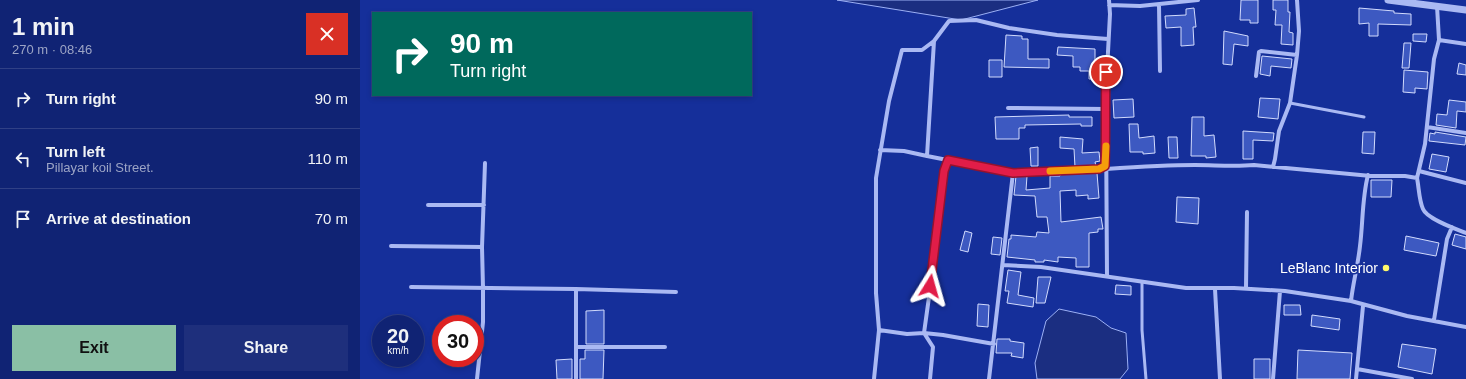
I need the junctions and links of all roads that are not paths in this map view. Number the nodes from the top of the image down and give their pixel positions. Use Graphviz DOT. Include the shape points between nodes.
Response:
graph roads {
  1 [pos="1198,0"];
  2 [pos="1297,0"];
  3 [pos="1388,0"];
  4 [pos="1109,2"];
  5 [pos="1159,5"];
  6 [pos="1437,6"];
  7 [pos="1466,10"];
  8 [pos="1108,39"];
  9 [pos="1439,40"];
  10 [pos="934,41"];
  11 [pos="1466,44"];
  12 [pos="1297,55"];
  13 [pos="1160,71"];
  14 [pos="1256,76"];
  15 [pos="1290,103"];
  16 [pos="1008,108"];
  17 [pos="1105,109"];
  18 [pos="1364,117"];
  19 [pos="1427,127"];
  20 [pos="1466,133"];
  21 [pos="880,150"];
  22 [pos="927,156"];
  23 [pos="948,160"];
  24 [pos="485,163"];
  25 [pos="1105,167"];
  26 [pos="1273,167"];
  27 [pos="1419,171"];
  28 [pos="1013,173"];
  29 [pos="1368,175"];
  30 [pos="1417,178"];
  31 [pos="1466,183"];
  32 [pos="428,205"];
  33 [pos="484,206"];
  34 [pos="1247,212"];
  35 [pos="1452,227"];
  36 [pos="1466,233"];
  37 [pos="391,246"];
  38 [pos="482,247"];
  39 [pos="1002,265"];
  40 [pos="1107,276"];
  41 [pos="1142,282"];
  42 [pos="410,287"];
  43 [pos="483,288"];
  44 [pos="1246,288"];
  45 [pos="576,289"];
  46 [pos="1215,289"];
  47 [pos="1280,291"];
  48 [pos="676,292"];
  49 [pos="1351,301"];
  50 [pos="1363,306"];
  51 [pos="1434,320"];
  52 [pos="1466,327"];
  53 [pos="879,330"];
  54 [pos="924,333"];
  55 [pos="994,344"];
  56 [pos="577,347"];
  57 [pos="665,347"];
  58 [pos="1357,369"];
  59 [pos="1220,378"];
  60 [pos="477,379"];
  61 [pos="576,379"];
  62 [pos="874,379"];
  63 [pos="930,379"];
  64 [pos="989,379"];
  65 [pos="1146,379"];
  66 [pos="1273,379"];
  67 [pos="1356,379"];
  68 [pos="1412,379"];
  1 -- 5 [label="street"];
  2 -- 12 [label="street"];
  3 -- 6 [label="street"];
  4 -- 5 [label="street" via="1140,6"];
  4 -- 8 [label="street"];
  5 -- 13 [label="street"];
  6 -- 7 [label="street"];
  6 -- 9 [label="street"];
  8 -- 10 [label="street" via="1050,34 976,20 949,21"];
  8 -- 17 [label="street"];
  9 -- 11 [label="street"];
  9 -- 19 [label="street" via="1434,60"];
  10 -- 21 [label="street" via="922,50 902,50"];
  10 -- 22 [label="street"];
  12 -- 14 [label="street" via="1258,52"];
  12 -- 15 [label="street"];
  15 -- 18 [label="lane"];
  15 -- 26 [label="street" via="1279,131"];
  16 -- 17 [label="street"];
  17 -- 25 [label="street"];
  19 -- 20 [label="street"];
  19 -- 27 [label="street"];
  21 -- 22 [label="street" via="904,151"];
  21 -- 53 [label="street" via="876,178 876,293"];
  22 -- 23 [label="street"];
  23 -- 28 [label="street"];
  23 -- 54 [label="street" via="944,171"];
  24 -- 33 [label="street"];
  25 -- 26 [label="street"];
  25 -- 28 [label="street"];
  25 -- 40 [label="street"];
  26 -- 29 [label="street"];
  27 -- 30 [label="street"];
  27 -- 31 [label="street"];
  28 -- 39 [label="street"];
  29 -- 30 [label="street"];
  29 -- 49 [label="street"];
  30 -- 35 [label="street" via="1423,210"];
  32 -- 33 [label="street"];
  33 -- 38 [label="street"];
  34 -- 44 [label="street"];
  35 -- 36 [label="street"];
  35 -- 51 [label="street" via="1447,239"];
  37 -- 38 [label="street"];
  38 -- 43 [label="street"];
  39 -- 40 [label="street" via="1041,267"];
  39 -- 55 [label="street"];
  40 -- 41 [label="street"];
  41 -- 46 [label="street"];
  41 -- 65 [label="lane"];
  42 -- 43 [label="street"];
  43 -- 45 [label="street"];
  43 -- 60 [label="street" via="483,322"];
  44 -- 46 [label="street"];
  44 -- 47 [label="street"];
  45 -- 48 [label="street"];
  45 -- 56 [label="street"];
  46 -- 59 [label="street"];
  47 -- 49 [label="street"];
  47 -- 66 [label="street"];
  49 -- 50 [label="street"];
  50 -- 51 [label="street"];
  50 -- 58 [label="street"];
  51 -- 52 [label="street"];
  53 -- 54 [label="street" via="907,334"];
  53 -- 62 [label="street"];
  54 -- 55 [label="street"];
  54 -- 63 [label="street" via="933,347"];
  55 -- 64 [label="street"];
  56 -- 57 [label="street"];
  56 -- 61 [label="street"];
  58 -- 67 [label="street"];
  58 -- 68 [label="street"];
}
